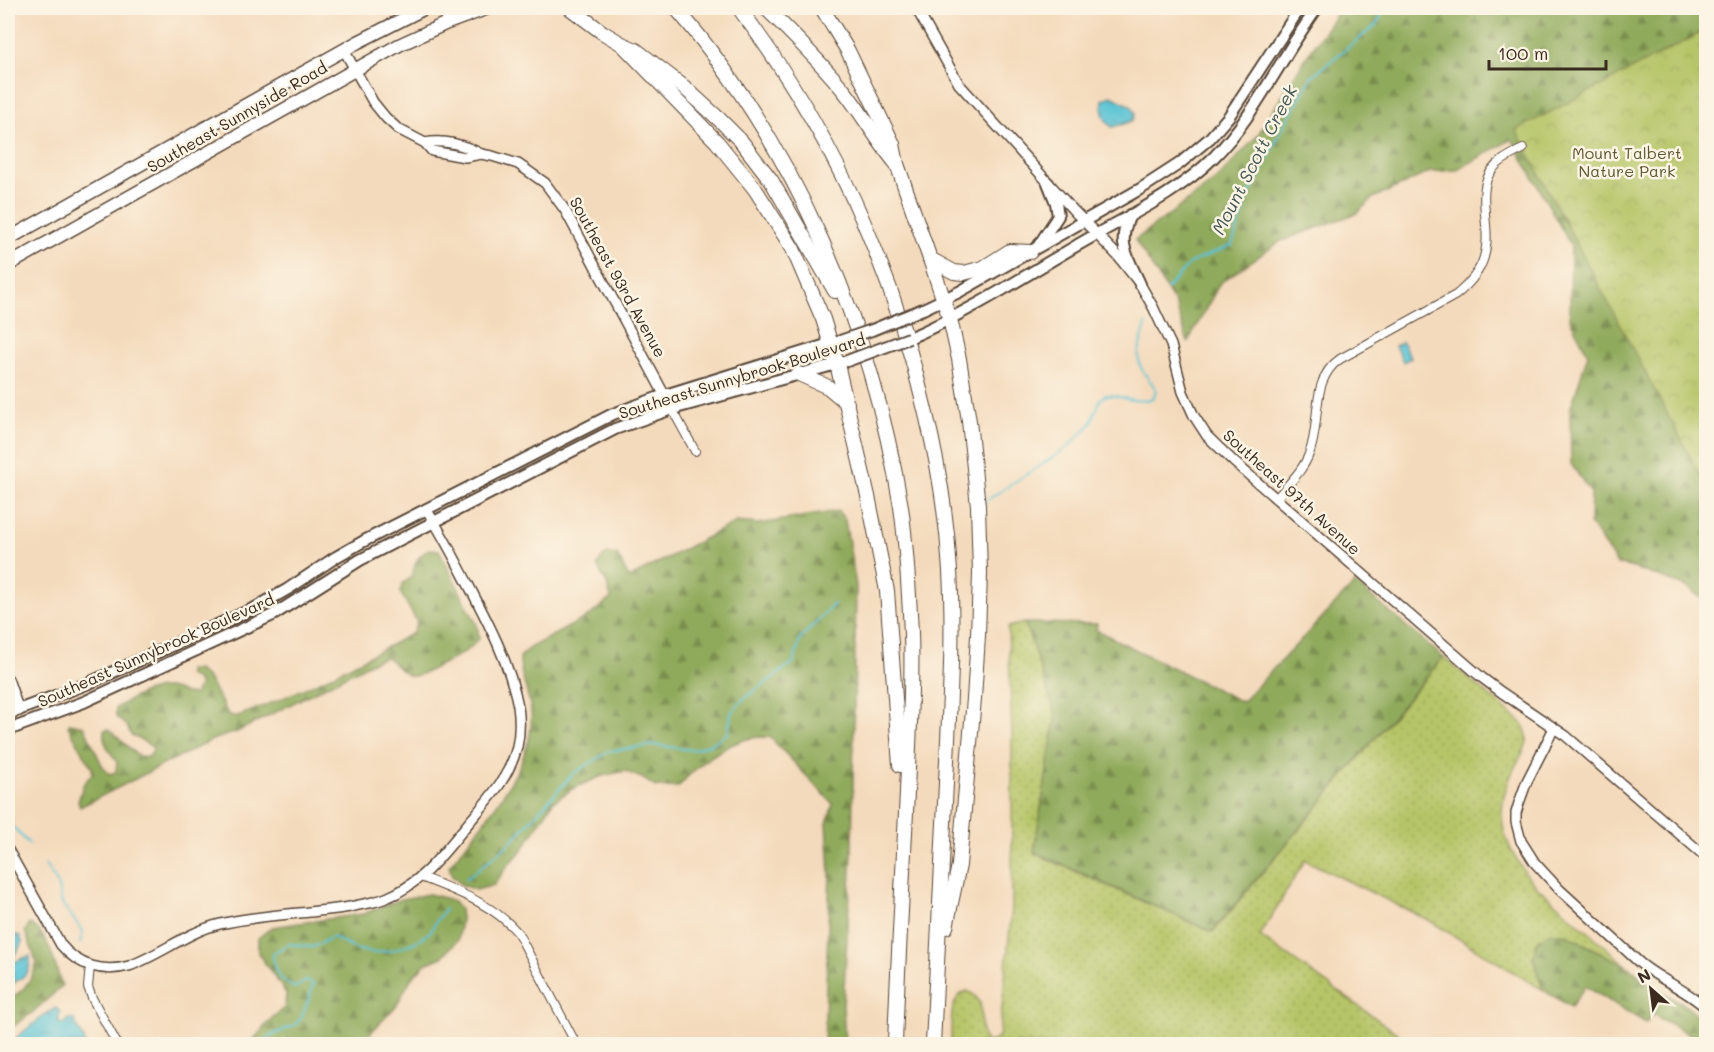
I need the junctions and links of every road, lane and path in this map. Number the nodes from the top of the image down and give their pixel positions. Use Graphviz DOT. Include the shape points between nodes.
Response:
graph roads {
  1 [pos="425,8"];
  2 [pos="488,8"];
  3 [pos="570,8"];
  4 [pos="676,8"];
  5 [pos="739,8"];
  6 [pos="766,8"];
  7 [pos="822,8"];
  8 [pos="916,8"];
  9 [pos="1300,8"];
  10 [pos="1307,8"];
  11 [pos="1317,8"];
  12 [pos="622,44"];
  13 [pos="344,51"];
  14 [pos="354,70"];
  15 [pos="1274,75"];
  16 [pos="1522,149"];
  17 [pos="897,164"];
  18 [pos="1048,183"];
  19 [pos="1130,215"];
  20 [pos="1084,221"];
  21 [pos="1097,234"];
  22 [pos="8,239"];
  23 [pos="1034,250"];
  24 [pos="930,259"];
  25 [pos="8,265"];
  26 [pos="1140,284"];
  27 [pos="944,299"];
  28 [pos="950,319"];
  29 [pos="856,326"];
  30 [pos="836,343"];
  31 [pos="842,362"];
  32 [pos="799,374"];
  33 [pos="665,395"];
  34 [pos="847,403"];
  35 [pos="672,409"];
  36 [pos="574,433"];
  37 [pos="695,451"];
  38 [pos="552,461"];
  39 [pos="1276,498"];
  40 [pos="426,509"];
  41 [pos="434,522"];
  42 [pos="8,679"];
  43 [pos="13,712"];
  44 [pos="1554,728"];
  45 [pos="8,730"];
  46 [pos="905,829"];
  47 [pos="8,850"];
  48 [pos="1707,857"];
  49 [pos="421,877"];
  50 [pos="90,966"];
  51 [pos="937,973"];
  52 [pos="1707,1008"];
  53 [pos="117,1044"];
  54 [pos="576,1044"];
  55 [pos="895,1044"];
  56 [pos="933,1044"];
  1 -- 13 [label="main road, Southeast Sunnyside Road"];
  2 -- 14 [label="main road, Southeast Sunnyside Road" via="399,45"];
  3 -- 12 [label="highway"];
  4 -- 29 [label="highway" via="748,105 785,167 820,238"];
  5 -- 51 [label="highway" via="813,117 861,212 896,302 932,440 950,571 951,623"];
  6 -- 17 [label="highway" via="844,90"];
  7 -- 17 [label="highway" via="874,104"];
  8 -- 18 [label="street, Southeast 97th Avenue" via="959,84"];
  9 -- 20 [label="main road, Southeast Sunnybrook Boulevard" via="1237,105 1210,138 1164,175"];
  10 -- 15 [label="main road" via="1276,59"];
  11 -- 15 [label="main road, Southeast Sunnybrook Boulevard"];
  12 -- 29 [label="highway" via="636,50 691,93 745,147 771,180"];
  12 -- 30 [label="highway" via="717,142 755,189 793,249"];
  13 -- 14 [label="street, Southeast 93rd Avenue"];
  13 -- 22 [label="main road, Southeast Sunnyside Road"];
  14 -- 25 [label="main road, Southeast Sunnyside Road"];
  14 -- 33 [label="street, Southeast 93rd Avenue" via="372,102 405,134 425,143 467,146 481,154 502,158 525,168 544,183 565,210"];
  15 -- 19 [label="main road, Southeast Sunnybrook Boulevard" via="1240,127 1213,158 1176,188"];
  16 -- 39 [label="street" via="1495,165 1484,184 1486,247 1472,280 1456,295 1331,366 1321,384 1309,455"];
  17 -- 24 [label="highway"];
  18 -- 20 [label="street, Southeast 97th Avenue"];
  18 -- 23 [label="main road" via="1058,216"];
  19 -- 21 [label="main road, Southeast Sunnybrook Boulevard"];
  19 -- 26 [label="main road" via="1123,241"];
  20 -- 21 [label="street, Southeast 97th Avenue"];
  20 -- 23 [label="main road, Southeast Sunnybrook Boulevard"];
  21 -- 26 [label="street, Southeast 97th Avenue"];
  21 -- 28 [label="main road, Southeast Sunnybrook Boulevard"];
  23 -- 24 [label="highway" via="1010,251 983,268 964,273 954,273"];
  23 -- 27 [label="main road, Southeast Sunnybrook Boulevard"];
  24 -- 27 [label="highway"];
  26 -- 39 [label="street, Southeast 97th Avenue" via="1161,322 1183,392 1198,423 1222,452"];
  27 -- 28 [label="highway"];
  27 -- 30 [label="main road, Southeast Sunnybrook Boulevard, bridge"];
  28 -- 31 [label="main road, Southeast Sunnybrook Boulevard, bridge" via="886,348"];
  28 -- 51 [label="highway" via="969,421 980,573 974,699 959,865"];
  29 -- 46 [label="highway" via="891,455 907,566 911,698"];
  30 -- 31 [label="highway"];
  30 -- 33 [label="main road, Southeast Sunnybrook Boulevard"];
  31 -- 32 [label="main road, Southeast Sunnybrook Boulevard"];
  31 -- 34 [label="highway"];
  32 -- 34 [label="highway" via="828,387"];
  32 -- 35 [label="main road, Southeast Sunnybrook Boulevard"];
  33 -- 35 [label="street, Southeast 93rd Avenue"];
  33 -- 36 [label="main road, Southeast Sunnybrook Boulevard"];
  34 -- 46 [label="highway" via="887,591"];
  35 -- 37 [label="street, Southeast 93rd Avenue"];
  35 -- 38 [label="main road, Southeast Sunnybrook Boulevard" via="615,429"];
  36 -- 38 [label="main road" via="570,441 554,452"];
  36 -- 40 [label="main road, Southeast Sunnybrook Boulevard"];
  38 -- 41 [label="main road, Southeast Sunnybrook Boulevard"];
  39 -- 44 [label="street, Southeast 97th Avenue" via="1481,677"];
  40 -- 41 [label="street"];
  40 -- 43 [label="main road, Southeast Sunnybrook Boulevard" via="352,548 264,603 89,683"];
  41 -- 45 [label="main road, Southeast Sunnybrook Boulevard" via="360,560 261,621 84,702"];
  41 -- 49 [label="street" via="491,630 515,695 520,723 513,760 498,787"];
  42 -- 43 [label="street"];
  44 -- 48 [label="street, Southeast 97th Avenue"];
  44 -- 52 [label="street" via="1527,781 1516,813 1518,832 1527,853 1559,889 1641,964"];
  46 -- 55 [label="highway"];
  47 -- 50 [label="street" via="61,945"];
  49 -- 50 [label="street" via="372,903 222,924 129,966"];
  49 -- 54 [label="street" via="485,905 507,921 518,933"];
  50 -- 53 [label="street" via="88,987"];
  51 -- 56 [label="highway"];
}
